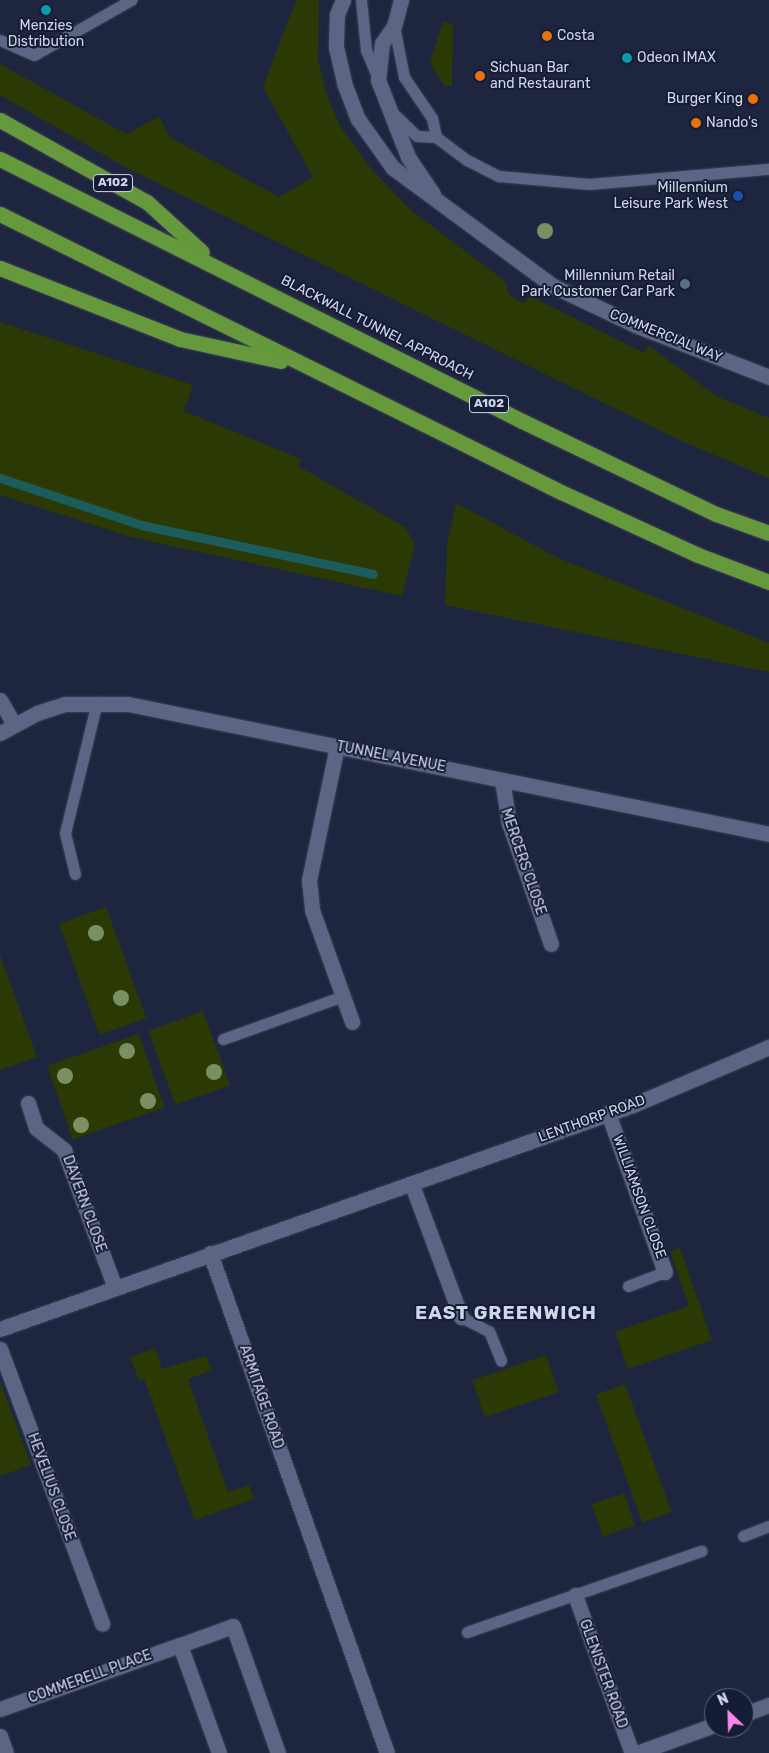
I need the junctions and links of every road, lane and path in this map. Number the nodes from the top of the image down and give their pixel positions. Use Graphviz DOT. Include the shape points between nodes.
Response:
graph roads {
  1 [pos="131,0"];
  2 [pos="343,0"];
  3 [pos="361,0"];
  4 [pos="401,0"];
  5 [pos="394,26"];
  6 [pos="0,40"];
  7 [pos="378,80"];
  8 [pos="388,108"];
  9 [pos="0,120"];
  10 [pos="436,137"];
  11 [pos="0,159"];
  12 [pos="769,169"];
  13 [pos="441,206"];
  14 [pos="0,214"];
  15 [pos="214,263"];
  16 [pos="0,268"];
  17 [pos="302,366"];
  18 [pos="769,377"];
  19 [pos="769,533"];
  20 [pos="769,582"];
  21 [pos="0,700"];
  22 [pos="96,702"];
  23 [pos="14,724"];
  24 [pos="0,733"];
  25 [pos="337,746"];
  26 [pos="502,780"];
  27 [pos="769,834"];
  28 [pos="75,874"];
  29 [pos="551,944"];
  30 [pos="343,996"];
  31 [pos="352,1022"];
  32 [pos="223,1039"];
  33 [pos="769,1047"];
  34 [pos="28,1103"];
  35 [pos="608,1114"];
  36 [pos="412,1185"];
  37 [pos="210,1253"];
  38 [pos="666,1272"];
  39 [pos="628,1286"];
  40 [pos="115,1288"];
  41 [pos="461,1317"];
  42 [pos="0,1329"];
  43 [pos="0,1349"];
  44 [pos="501,1362"];
  45 [pos="769,1526"];
  46 [pos="743,1536"];
  47 [pos="701,1550"];
  48 [pos="575,1595"];
  49 [pos="102,1624"];
  50 [pos="467,1632"];
  51 [pos="180,1645"];
  52 [pos="769,1705"];
  53 [pos="0,1709"];
  54 [pos="754,1710"];
  55 [pos="704,1729"];
  56 [pos="0,1736"];
  57 [pos="6,1753"];
  58 [pos="219,1753"];
  59 [pos="278,1753"];
  60 [pos="387,1753"];
  61 [pos="632,1753"];
  62 [pos="637,1753"];
  1 -- 6 [label="lane" via="34,55"];
  2 -- 13 [label="street, COMMERCIAL WAY" via="337,14 336,47 358,119 393,168"];
  3 -- 7 [label="lane, COMMERCIAL WAY" via="366,50"];
  4 -- 5 [label="street, COMMERCIAL WAY"];
  5 -- 7 [label="street, COMMERCIAL WAY" via="382,43"];
  5 -- 10 [label="lane, COMMERCIAL WAY" via="404,77 432,118"];
  7 -- 8 [label="street, COMMERCIAL WAY"];
  8 -- 10 [label="lane, COMMERCIAL WAY" via="416,136"];
  8 -- 13 [label="street, COMMERCIAL WAY" via="408,157"];
  9 -- 15 [label="highway, A102" via="148,202"];
  10 -- 12 [label="lane, COMMERCIAL WAY" via="467,160 499,176 536,182 589,184"];
  11 -- 15 [label="highway, BLACKWALL TUNNEL APPROACH / A102"];
  13 -- 18 [label="street, COMMERCIAL WAY" via="553,286 635,325"];
  14 -- 17 [label="highway"];
  15 -- 19 [label="highway, BLACKWALL TUNNEL APPROACH / A102" via="522,421 716,514"];
  16 -- 17 [label="highway" via="180,339"];
  17 -- 20 [label="highway" via="595,508"];
  21 -- 23 [label="street"];
  22 -- 23 [label="street, TUNNEL AVENUE" via="65,704"];
  22 -- 25 [label="street, TUNNEL AVENUE" via="167,711"];
  22 -- 28 [label="lane" via="64,833"];
  23 -- 24 [label="street, TUNNEL AVENUE"];
  25 -- 26 [label="street, TUNNEL AVENUE"];
  25 -- 30 [label="street" via="309,880 312,910"];
  26 -- 27 [label="street, TUNNEL AVENUE"];
  26 -- 29 [label="street, MERCERS CLOSE" via="509,823"];
  30 -- 31 [label="street"];
  30 -- 32 [label="lane"];
  33 -- 35 [label="street, LENTHORP ROAD"];
  34 -- 40 [label="street, DAVERN CLOSE" via="36,1128 64,1150"];
  35 -- 36 [label="street, LENTHORP ROAD"];
  35 -- 38 [label="street, WILLIAMSON CLOSE"];
  36 -- 37 [label="street, LENTHORP ROAD"];
  36 -- 41 [label="street"];
  37 -- 40 [label="street"];
  37 -- 60 [label="street, ARMITAGE ROAD"];
  38 -- 39 [label="lane, WILLIAMSON CLOSE"];
  40 -- 42 [label="street"];
  41 -- 44 [label="lane" via="489,1331"];
  43 -- 49 [label="street, HEVELIUS CLOSE"];
  45 -- 46 [label="lane"];
  47 -- 48 [label="lane"];
  48 -- 50 [label="lane"];
  48 -- 61 [label="street, GLENISTER ROAD"];
  51 -- 53 [label="street, COMMERELL PLACE"];
  51 -- 58 [label="street"];
  51 -- 59 [label="street, COMMERELL PLACE" via="232,1626"];
  52 -- 54 [label="street"];
  55 -- 62 [label="street"];
  56 -- 57 [label="street"];
}
